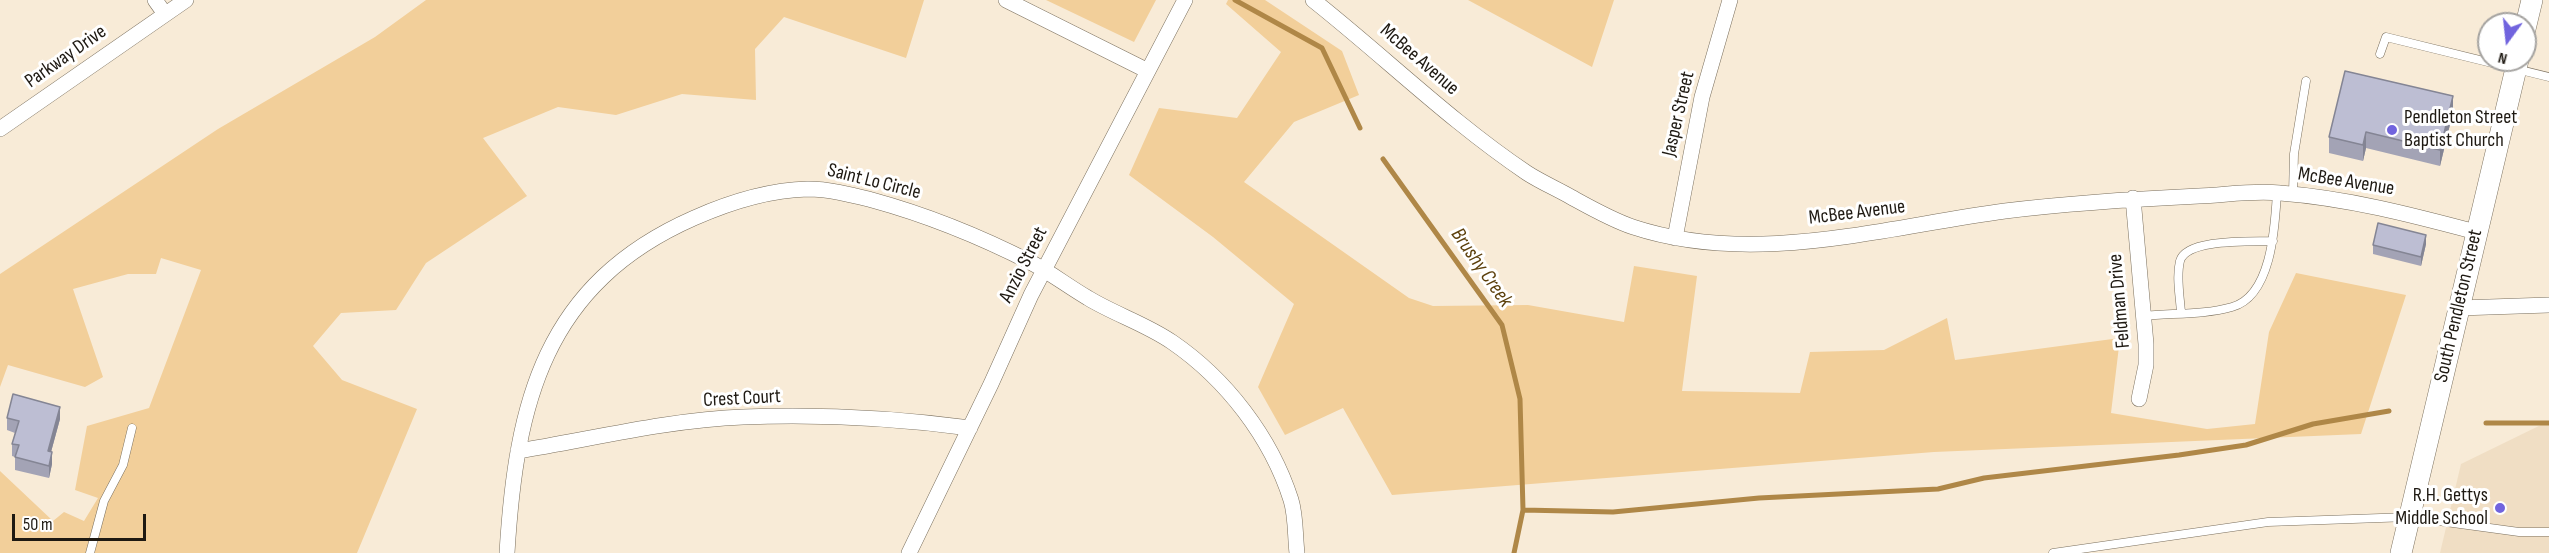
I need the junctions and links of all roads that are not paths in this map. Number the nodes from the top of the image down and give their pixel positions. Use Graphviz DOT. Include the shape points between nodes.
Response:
graph roads {
  1 [pos="155,0"];
  2 [pos="186,0"];
  3 [pos="1006,0"];
  4 [pos="1185,0"];
  5 [pos="1313,0"];
  6 [pos="1730,0"];
  7 [pos="165,14"];
  8 [pos="2380,54"];
  9 [pos="2477,56"];
  10 [pos="1148,71"];
  11 [pos="2515,72"];
  12 [pos="2306,81"];
  13 [pos="0,129"];
  14 [pos="2277,192"];
  15 [pos="2293,194"];
  16 [pos="2133,198"];
  17 [pos="2476,232"];
  18 [pos="1675,238"];
  19 [pos="2273,241"];
  20 [pos="1044,270"];
  21 [pos="2549,305"];
  22 [pos="2459,308"];
  23 [pos="2181,313"];
  24 [pos="2143,316"];
  25 [pos="2139,399"];
  26 [pos="132,428"];
  27 [pos="970,428"];
  28 [pos="518,451"];
  29 [pos="2409,517"];
  30 [pos="2549,532"];
  31 [pos="90,553"];
  32 [pos="507,553"];
  33 [pos="909,553"];
  34 [pos="1297,553"];
  35 [pos="2053,553"];
  36 [pos="2401,553"];
  1 -- 7 [label="street"];
  2 -- 7 [label="street, Parkway Drive"];
  3 -- 10 [label="street"];
  4 -- 10 [label="street, Anzio Street"];
  5 -- 18 [label="street, McBee Avenue" via="1421,92 1528,174 1632,226"];
  6 -- 18 [label="street, Jasper Street" via="1702,98"];
  7 -- 13 [label="street, Parkway Drive"];
  8 -- 9 [label="lane" via="2386,37"];
  10 -- 20 [label="street, Anzio Street"];
  11 -- 17 [label="main road, South Pendleton Street"];
  12 -- 15 [label="lane" via="2294,154"];
  14 -- 15 [label="street, McBee Avenue"];
  14 -- 16 [label="street, McBee Avenue"];
  14 -- 19 [label="lane"];
  15 -- 17 [label="street, McBee Avenue" via="2403,212"];
  16 -- 18 [label="street, McBee Avenue" via="1793,242 1725,243"];
  16 -- 24 [label="street, Feldman Drive"];
  17 -- 22 [label="main road, South Pendleton Street"];
  19 -- 23 [label="lane" via="2256,290 2247,299 2233,307"];
  19 -- 23 [label="lane" via="2202,245 2184,252 2180,259"];
  20 -- 27 [label="street, Anzio Street"];
  20 -- 28 [label="street, Saint Lo Circle" via="927,217 857,196 811,189 772,192 724,205 672,228 618,263 575,306 542,361 520,431"];
  20 -- 34 [label="street, Saint Lo Circle" via="1170,341 1213,374 1274,456 1292,503"];
  21 -- 22 [label="street"];
  22 -- 29 [label="main road, South Pendleton Street"];
  23 -- 24 [label="lane"];
  24 -- 25 [label="street, Feldman Drive" via="2146,366"];
  26 -- 31 [label="lane" via="123,465 104,501"];
  27 -- 28 [label="street, Crest Court" via="912,420 742,417 656,427"];
  27 -- 33 [label="street, Anzio Street"];
  28 -- 32 [label="street, Saint Lo Circle"];
  29 -- 30 [label="lane" via="2519,532"];
  29 -- 35 [label="lane" via="2268,522"];
  29 -- 36 [label="main road, South Pendleton Street"];
}
